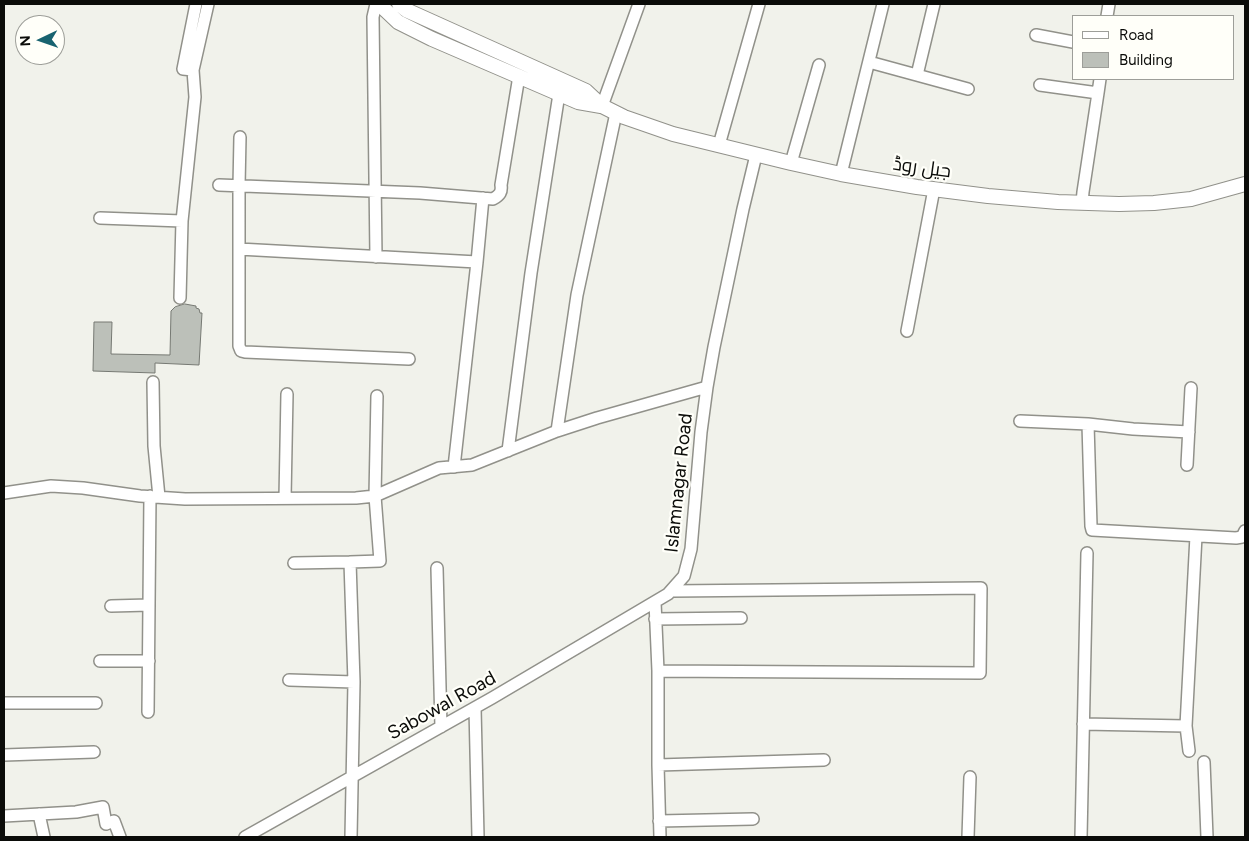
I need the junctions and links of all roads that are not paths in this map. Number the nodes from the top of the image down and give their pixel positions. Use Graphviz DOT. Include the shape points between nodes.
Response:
graph roads {
  1 [pos="196,4"];
  2 [pos="208,4"];
  3 [pos="377,4"];
  4 [pos="399,4"];
  5 [pos="638,4"];
  6 [pos="759,4"];
  7 [pos="882,4"];
  8 [pos="934,4"];
  9 [pos="1036,35"];
  10 [pos="1072,42"];
  11 [pos="869,62"];
  12 [pos="818,65"];
  13 [pos="193,70"];
  14 [pos="916,75"];
  15 [pos="519,76"];
  16 [pos="1100,80"];
  17 [pos="1040,85"];
  18 [pos="968,89"];
  19 [pos="1098,93"];
  20 [pos="560,94"];
  21 [pos="602,106"];
  22 [pos="616,113"];
  23 [pos="240,137"];
  24 [pos="719,145"];
  25 [pos="756,155"];
  26 [pos="791,163"];
  27 [pos="842,174"];
  28 [pos="1245,184"];
  29 [pos="219,185"];
  30 [pos="239,186"];
  31 [pos="934,189"];
  32 [pos="376,192"];
  33 [pos="483,198"];
  34 [pos="1082,203"];
  35 [pos="100,218"];
  36 [pos="182,221"];
  37 [pos="239,249"];
  38 [pos="376,257"];
  39 [pos="478,262"];
  40 [pos="180,298"];
  41 [pos="907,331"];
  42 [pos="409,359"];
  43 [pos="153,382"];
  44 [pos="708,387"];
  45 [pos="1191,388"];
  46 [pos="287,394"];
  47 [pos="377,396"];
  48 [pos="1020,421"];
  49 [pos="1088,424"];
  50 [pos="557,431"];
  51 [pos="1189,432"];
  52 [pos="508,451"];
  53 [pos="1187,465"];
  54 [pos="454,467"];
  55 [pos="4,493"];
  56 [pos="375,496"];
  57 [pos="154,497"];
  58 [pos="285,498"];
  59 [pos="1245,531"];
  60 [pos="1196,536"];
  61 [pos="1087,553"];
  62 [pos="350,562"];
  63 [pos="294,563"];
  64 [pos="437,568"];
  65 [pos="672,591"];
  66 [pos="655,602"];
  67 [pos="111,606"];
  68 [pos="149,606"];
  69 [pos="741,618"];
  70 [pos="655,619"];
  71 [pos="100,661"];
  72 [pos="149,661"];
  73 [pos="658,671"];
  74 [pos="289,680"];
  75 [pos="354,682"];
  76 [pos="4,703"];
  77 [pos="96,703"];
  78 [pos="474,708"];
  79 [pos="148,712"];
  80 [pos="1083,724"];
  81 [pos="1186,726"];
  82 [pos="441,727"];
  83 [pos="1189,751"];
  84 [pos="94,752"];
  85 [pos="4,755"];
  86 [pos="824,760"];
  87 [pos="1204,762"];
  88 [pos="658,766"];
  89 [pos="352,776"];
  90 [pos="970,777"];
  91 [pos="39,814"];
  92 [pos="4,816"];
  93 [pos="752,818"];
  94 [pos="659,821"];
  95 [pos="44,837"];
  96 [pos="120,837"];
  97 [pos="245,837"];
  98 [pos="351,837"];
  99 [pos="478,837"];
  100 [pos="660,837"];
  101 [pos="968,837"];
  102 [pos="1081,837"];
  103 [pos="1207,837"];
  1 -- 13 [label="street" via="183,69"];
  2 -- 13 [label="street"];
  3 -- 15 [label="main road" via="398,22"];
  3 -- 32 [label="street" via="373,17"];
  4 -- 21 [label="main road" via="586,91"];
  5 -- 21 [label="street"];
  6 -- 24 [label="street"];
  7 -- 11 [label="street"];
  8 -- 14 [label="street"];
  9 -- 10 [label="street"];
  11 -- 14 [label="street"];
  11 -- 27 [label="street"];
  12 -- 26 [label="street"];
  13 -- 36 [label="street" via="194,97"];
  14 -- 18 [label="street"];
  15 -- 20 [label="main road"];
  15 -- 33 [label="street" via="500,195 494,199"];
  16 -- 19 [label="street"];
  17 -- 19 [label="street"];
  19 -- 34 [label="street"];
  20 -- 21 [label="main road" via="578,102"];
  20 -- 52 [label="street" via="531,273"];
  21 -- 22 [label="main road, جیل روڈ"];
  22 -- 24 [label="main road, جیل روڈ" via="673,134"];
  22 -- 50 [label="street" via="577,294"];
  23 -- 30 [label="street"];
  24 -- 25 [label="main road, جیل روڈ"];
  25 -- 26 [label="main road, جیل روڈ"];
  25 -- 44 [label="street, Islamnagar Road" via="742,209"];
  26 -- 27 [label="main road, جیل روڈ"];
  27 -- 31 [label="main road, جیل روڈ"];
  28 -- 34 [label="main road, جیل روڈ" via="1191,199 1154,203"];
  29 -- 30 [label="street"];
  30 -- 32 [label="street"];
  30 -- 37 [label="street"];
  31 -- 34 [label="main road, جیل روڈ"];
  31 -- 41 [label="street"];
  32 -- 33 [label="street"];
  32 -- 38 [label="street"];
  33 -- 39 [label="street"];
  35 -- 36 [label="street"];
  36 -- 40 [label="street"];
  37 -- 38 [label="street"];
  37 -- 42 [label="street" via="241,351"];
  38 -- 39 [label="street"];
  39 -- 54 [label="street"];
  43 -- 57 [label="street"];
  44 -- 50 [label="street"];
  44 -- 65 [label="street, Islamnagar Road" via="691,549 684,576"];
  45 -- 51 [label="street"];
  46 -- 58 [label="street"];
  47 -- 56 [label="street"];
  48 -- 49 [label="street"];
  49 -- 51 [label="street"];
  49 -- 60 [label="street" via="1092,530"];
  50 -- 52 [label="street"];
  51 -- 53 [label="street"];
  52 -- 54 [label="street" via="472,465"];
  54 -- 56 [label="street" via="439,468"];
  55 -- 57 [label="street" via="51,486"];
  56 -- 58 [label="street"];
  56 -- 62 [label="street" via="380,561"];
  57 -- 58 [label="street"];
  57 -- 68 [label="street"];
  59 -- 60 [label="street" via="1242,537 1236,538"];
  60 -- 81 [label="street"];
  61 -- 80 [label="street"];
  62 -- 63 [label="street"];
  62 -- 75 [label="street"];
  64 -- 82 [label="street"];
  65 -- 66 [label="street, Islamnagar Road"];
  65 -- 73 [label="street" via="981,588 980,673"];
  66 -- 70 [label="street"];
  66 -- 78 [label="street, Sabowal Road"];
  67 -- 68 [label="street"];
  68 -- 72 [label="street"];
  69 -- 70 [label="street"];
  70 -- 73 [label="street"];
  71 -- 72 [label="street"];
  72 -- 79 [label="street"];
  73 -- 88 [label="street"];
  74 -- 75 [label="street"];
  75 -- 89 [label="street"];
  76 -- 77 [label="street"];
  78 -- 82 [label="street, Sabowal Road"];
  78 -- 99 [label="street"];
  80 -- 81 [label="street"];
  80 -- 102 [label="street"];
  81 -- 83 [label="street"];
  82 -- 89 [label="street, Sabowal Road"];
  84 -- 85 [label="street"];
  86 -- 88 [label="street"];
  87 -- 103 [label="street"];
  88 -- 94 [label="street"];
  89 -- 97 [label="street, Sabowal Road"];
  89 -- 98 [label="street"];
  90 -- 101 [label="street"];
  91 -- 92 [label="street"];
  91 -- 95 [label="street"];
  91 -- 96 [label="street" via="103,807 106,824 114,821"];
  93 -- 94 [label="street"];
  94 -- 100 [label="street"];
}
